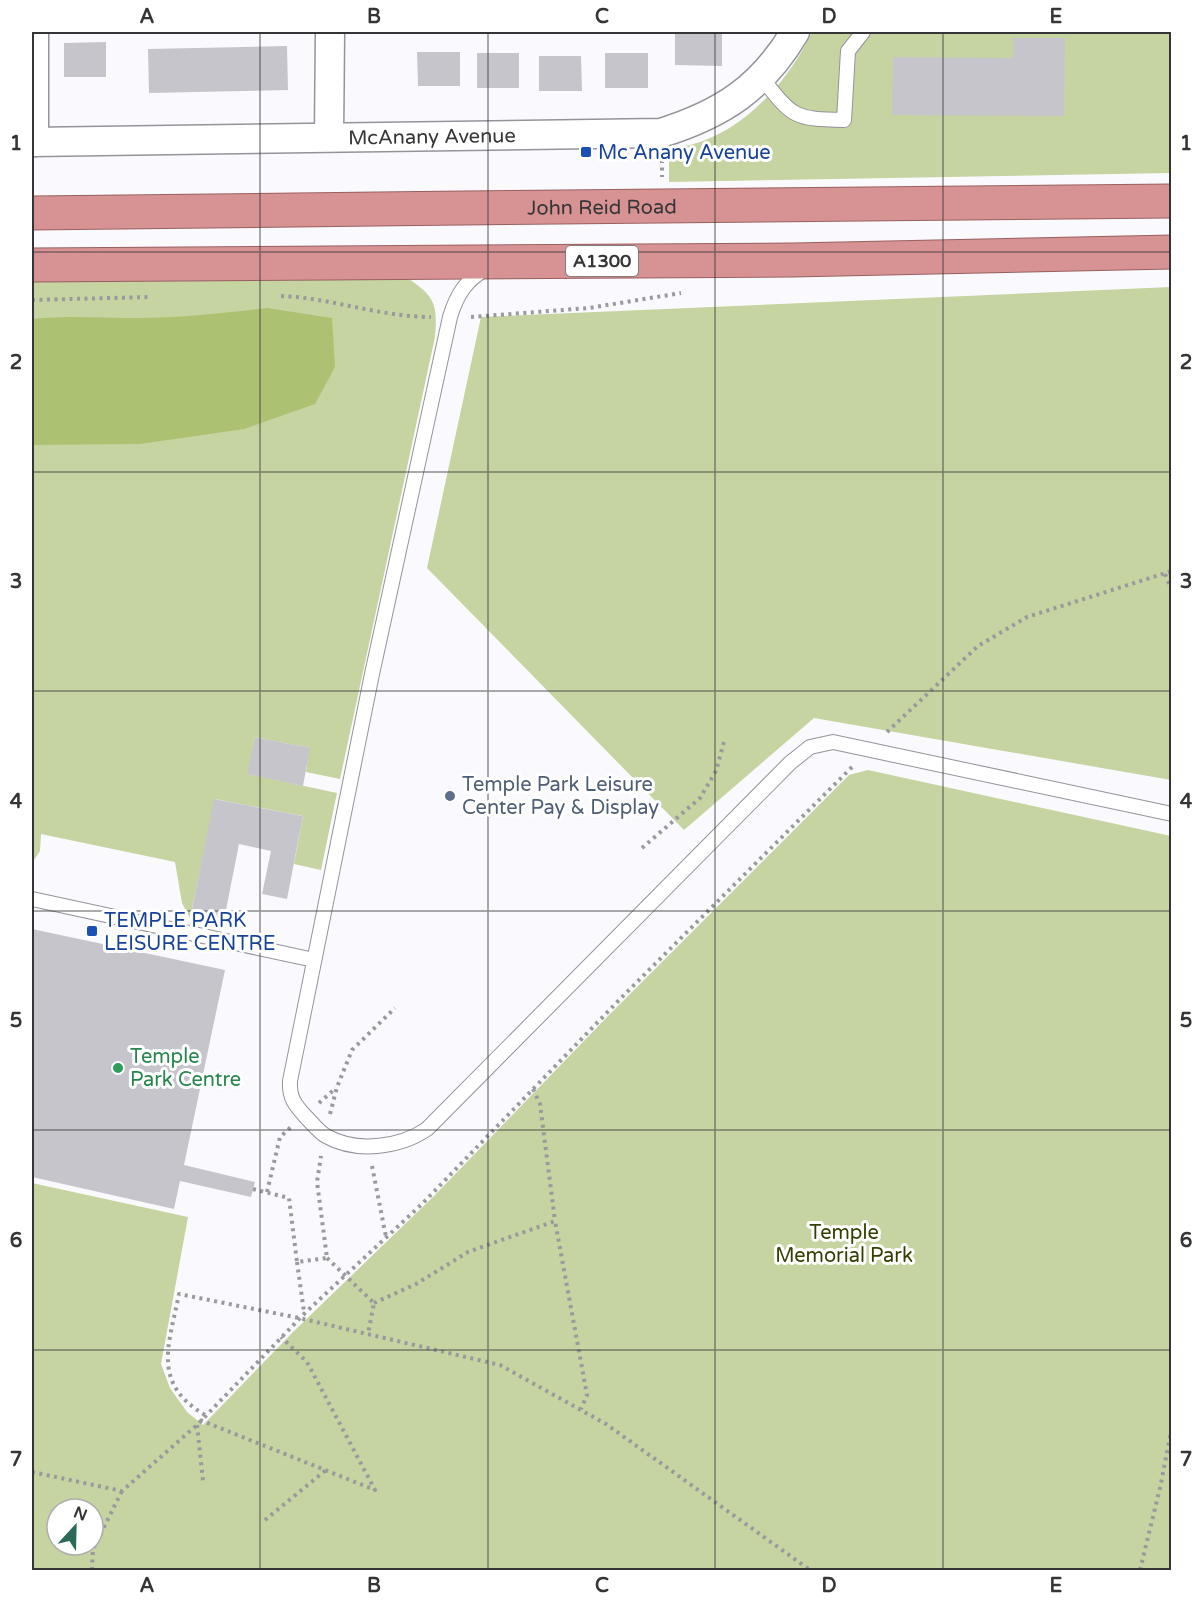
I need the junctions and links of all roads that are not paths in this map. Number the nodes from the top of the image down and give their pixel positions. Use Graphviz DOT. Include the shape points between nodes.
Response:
graph roads {
  1 [pos="34,32"];
  2 [pos="330,32"];
  3 [pos="795,32"];
  4 [pos="863,32"];
  5 [pos="760,77"];
  6 [pos="329,136"];
  7 [pos="33,142"];
  8 [pos="1172,201"];
  9 [pos="32,213"];
  10 [pos="1172,252"];
  11 [pos="500,261"];
  12 [pos="32,265"];
  13 [pos="1172,814"];
  14 [pos="32,899"];
  15 [pos="314,960"];
  1 -- 7 [label="street"];
  2 -- 6 [label="street"];
  3 -- 5 [label="street, McAnany Avenue" via="782,54"];
  4 -- 5 [label="lane" via="848,51 844,120 806,120 786,109"];
  5 -- 6 [label="street, McAnany Avenue" via="736,100 700,121 661,133"];
  6 -- 7 [label="street, McAnany Avenue"];
  8 -- 9 [label="highway, John Reid Road"];
  10 -- 11 [label="highway, A1300"];
  11 -- 12 [label="highway, A1300"];
  11 -- 15 [label="lane" via="467,282 450,316"];
  13 -- 15 [label="lane" via="833,742 810,747 427,1129 410,1141 347,1145 324,1136 294,1104 289,1094"];
  14 -- 15 [label="lane"];
}
